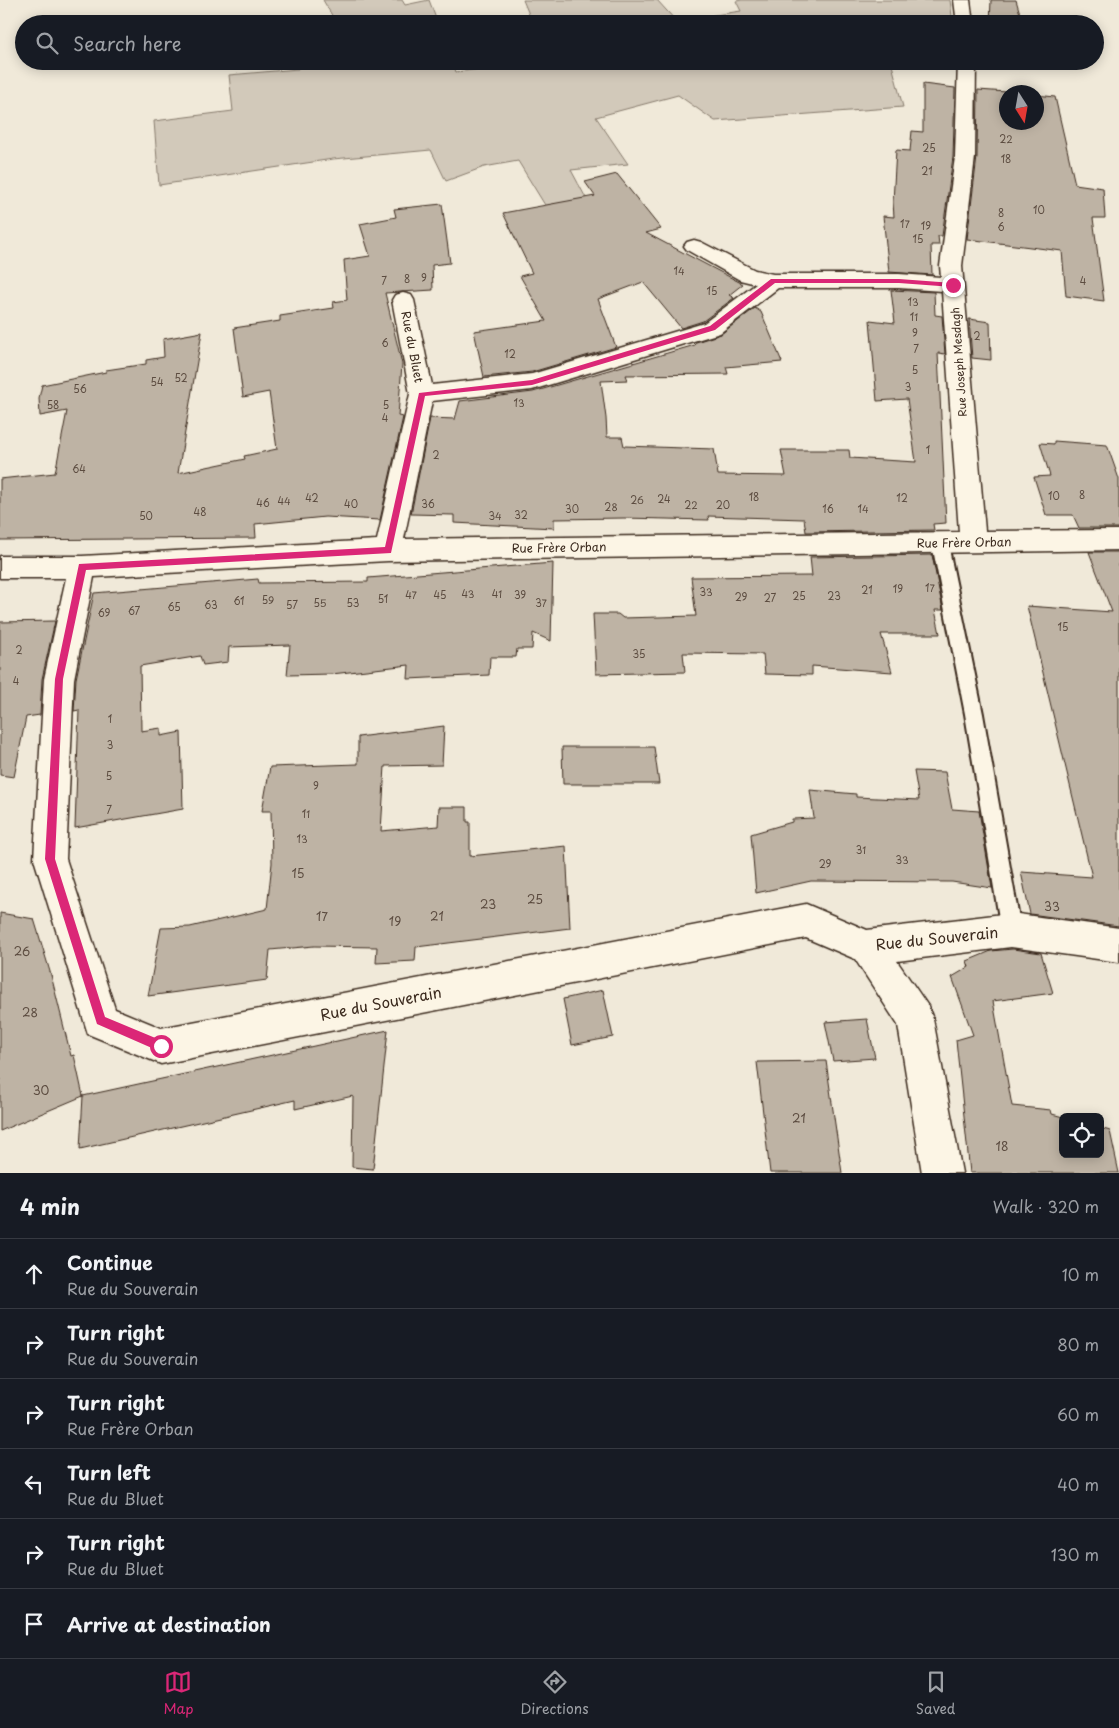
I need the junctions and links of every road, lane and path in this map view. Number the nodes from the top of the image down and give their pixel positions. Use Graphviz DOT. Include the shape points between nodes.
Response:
graph roads {
  1 [pos="962,0"];
  2 [pos="964,15"];
  3 [pos="967,70"];
  4 [pos="694,246"];
  5 [pos="773,280"];
  6 [pos="953,285"];
  7 [pos="403,300"];
  8 [pos="422,394"];
  9 [pos="1119,540"];
  10 [pos="972,543"];
  11 [pos="940,544"];
  12 [pos="388,550"];
  13 [pos="82,567"];
  14 [pos="0,568"];
  15 [pos="1011,930"];
  16 [pos="1119,945"];
  17 [pos="867,947"];
  18 [pos="942,1173"];
  1 -- 2 [label="street"];
  3 -- 6 [label="street, Rue Joseph Mesdagh" via="965,157 952,266"];
  4 -- 5 [label="street" via="748,275"];
  5 -- 6 [label="street"];
  5 -- 8 [label="street, Rue du Bluet" via="712,328 532,382"];
  6 -- 10 [label="street, Rue Joseph Mesdagh"];
  7 -- 8 [label="street, Rue du Bluet"];
  8 -- 12 [label="street, Rue du Bluet"];
  9 -- 10 [label="street, Rue Frère Orban"];
  10 -- 11 [label="street, Rue Frère Orban"];
  11 -- 12 [label="street, Rue Frère Orban"];
  11 -- 15 [label="lane" via="974,714"];
  12 -- 13 [label="street, Rue Frère Orban"];
  13 -- 14 [label="street, Rue Frère Orban"];
  13 -- 17 [label="street, Rue du Souverain" via="59,679 50,859 101,1021 161,1046 806,921"];
  15 -- 16 [label="street, Rue du Souverain"];
  15 -- 17 [label="street, Rue du Souverain"];
  17 -- 18 [label="street" via="915,1019"];
}
